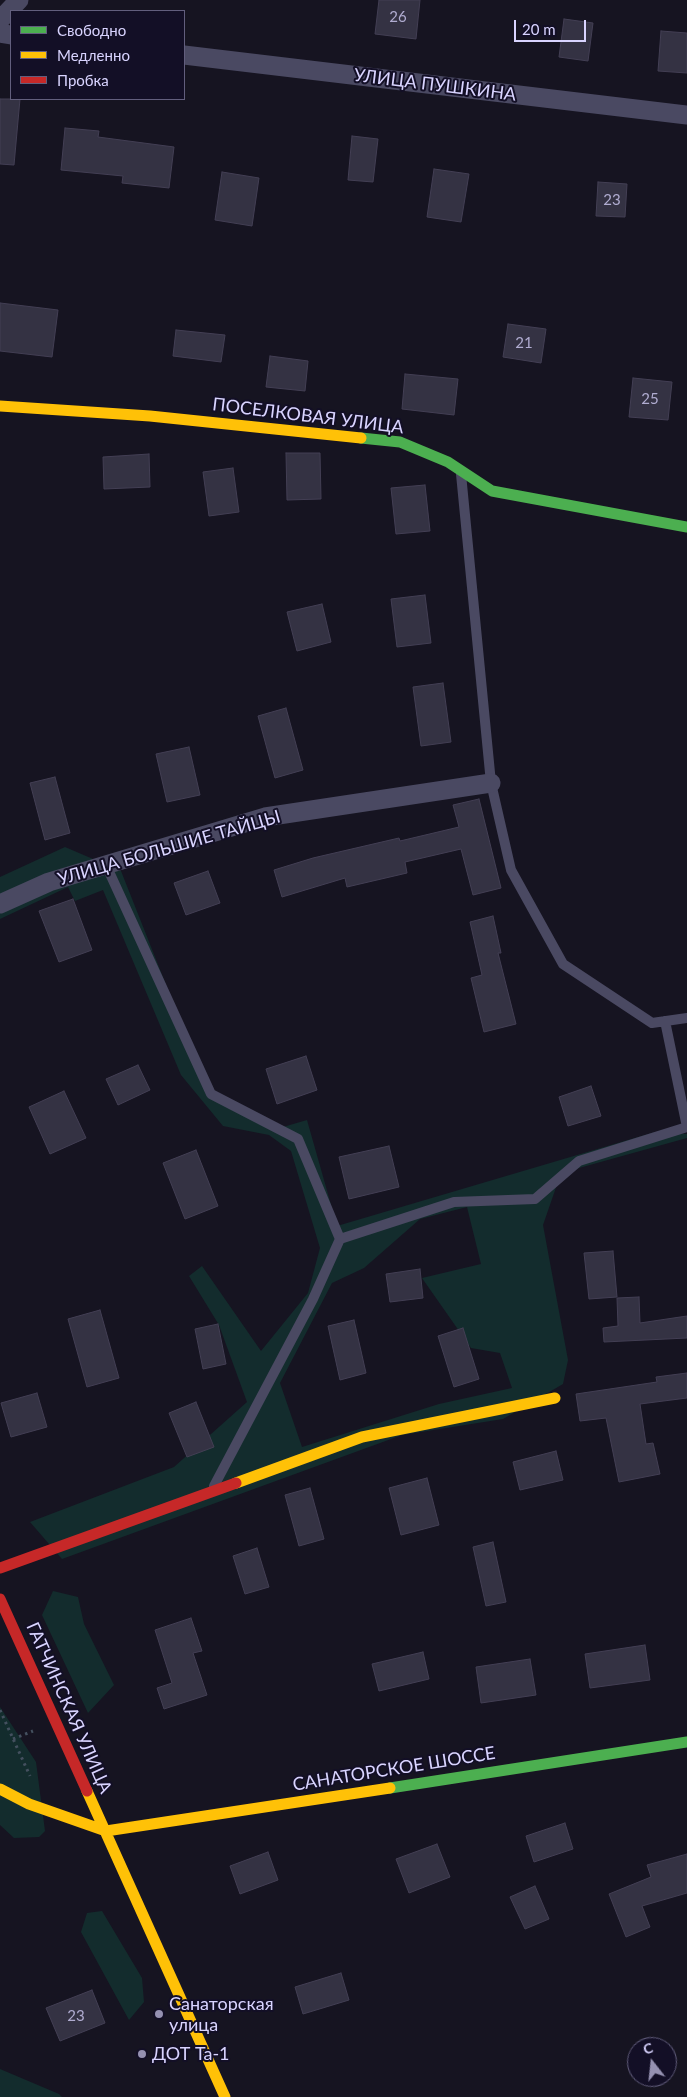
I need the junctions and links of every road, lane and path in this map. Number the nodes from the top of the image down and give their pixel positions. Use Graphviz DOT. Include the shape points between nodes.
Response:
graph roads {
  1 [pos="19,0"];
  2 [pos="0,20"];
  3 [pos="185,55"];
  4 [pos="687,115"];
  5 [pos="0,406"];
  6 [pos="460,470"];
  7 [pos="687,527"];
  8 [pos="491,783"];
  9 [pos="106,865"];
  10 [pos="0,904"];
  11 [pos="687,1018"];
  12 [pos="665,1021"];
  13 [pos="340,1239"];
  14 [pos="555,1398"];
  15 [pos="212,1491"];
  16 [pos="0,1568"];
  17 [pos="0,1599"];
  18 [pos="0,1710"];
  19 [pos="41,1728"];
  20 [pos="13,1739"];
  21 [pos="687,1742"];
  22 [pos="30,1776"];
  23 [pos="0,1788"];
  24 [pos="106,1831"];
  25 [pos="225,2097"];
  1 -- 2 [label="street"];
  3 -- 4 [label="street, УЛИЦА ПУШКИНА"];
  5 -- 6 [label="street, ПОСЕЛКОВАЯ УЛИЦА" via="150,416 400,442"];
  6 -- 7 [label="street, ПОСЕЛКОВАЯ УЛИЦА" via="492,490"];
  6 -- 8 [label="lane"];
  8 -- 9 [label="street, УЛИЦА БОЛЬШИЕ ТАЙЦЫ" via="265,817"];
  8 -- 12 [label="lane" via="511,870 563,964 652,1023"];
  9 -- 10 [label="street, УЛИЦА БОЛЬШИЕ ТАЙЦЫ" via="49,882"];
  9 -- 13 [label="lane" via="211,1094 298,1140"];
  11 -- 12 [label="lane"];
  12 -- 13 [label="lane" via="687,1127 579,1161 535,1199 454,1202"];
  13 -- 15 [label="lane" via="313,1299"];
  14 -- 15 [label="street" via="362,1438"];
  15 -- 16 [label="street"];
  17 -- 24 [label="street, ГАТЧИНСКАЯ УЛИЦА"];
  18 -- 20 [label="path"];
  19 -- 20 [label="path"];
  20 -- 22 [label="path"];
  21 -- 24 [label="street, САНАТОРСКОЕ ШОССЕ"];
  23 -- 24 [label="street" via="29,1804"];
  24 -- 25 [label="street, ГАТЧИНСКАЯ УЛИЦА"];
}
